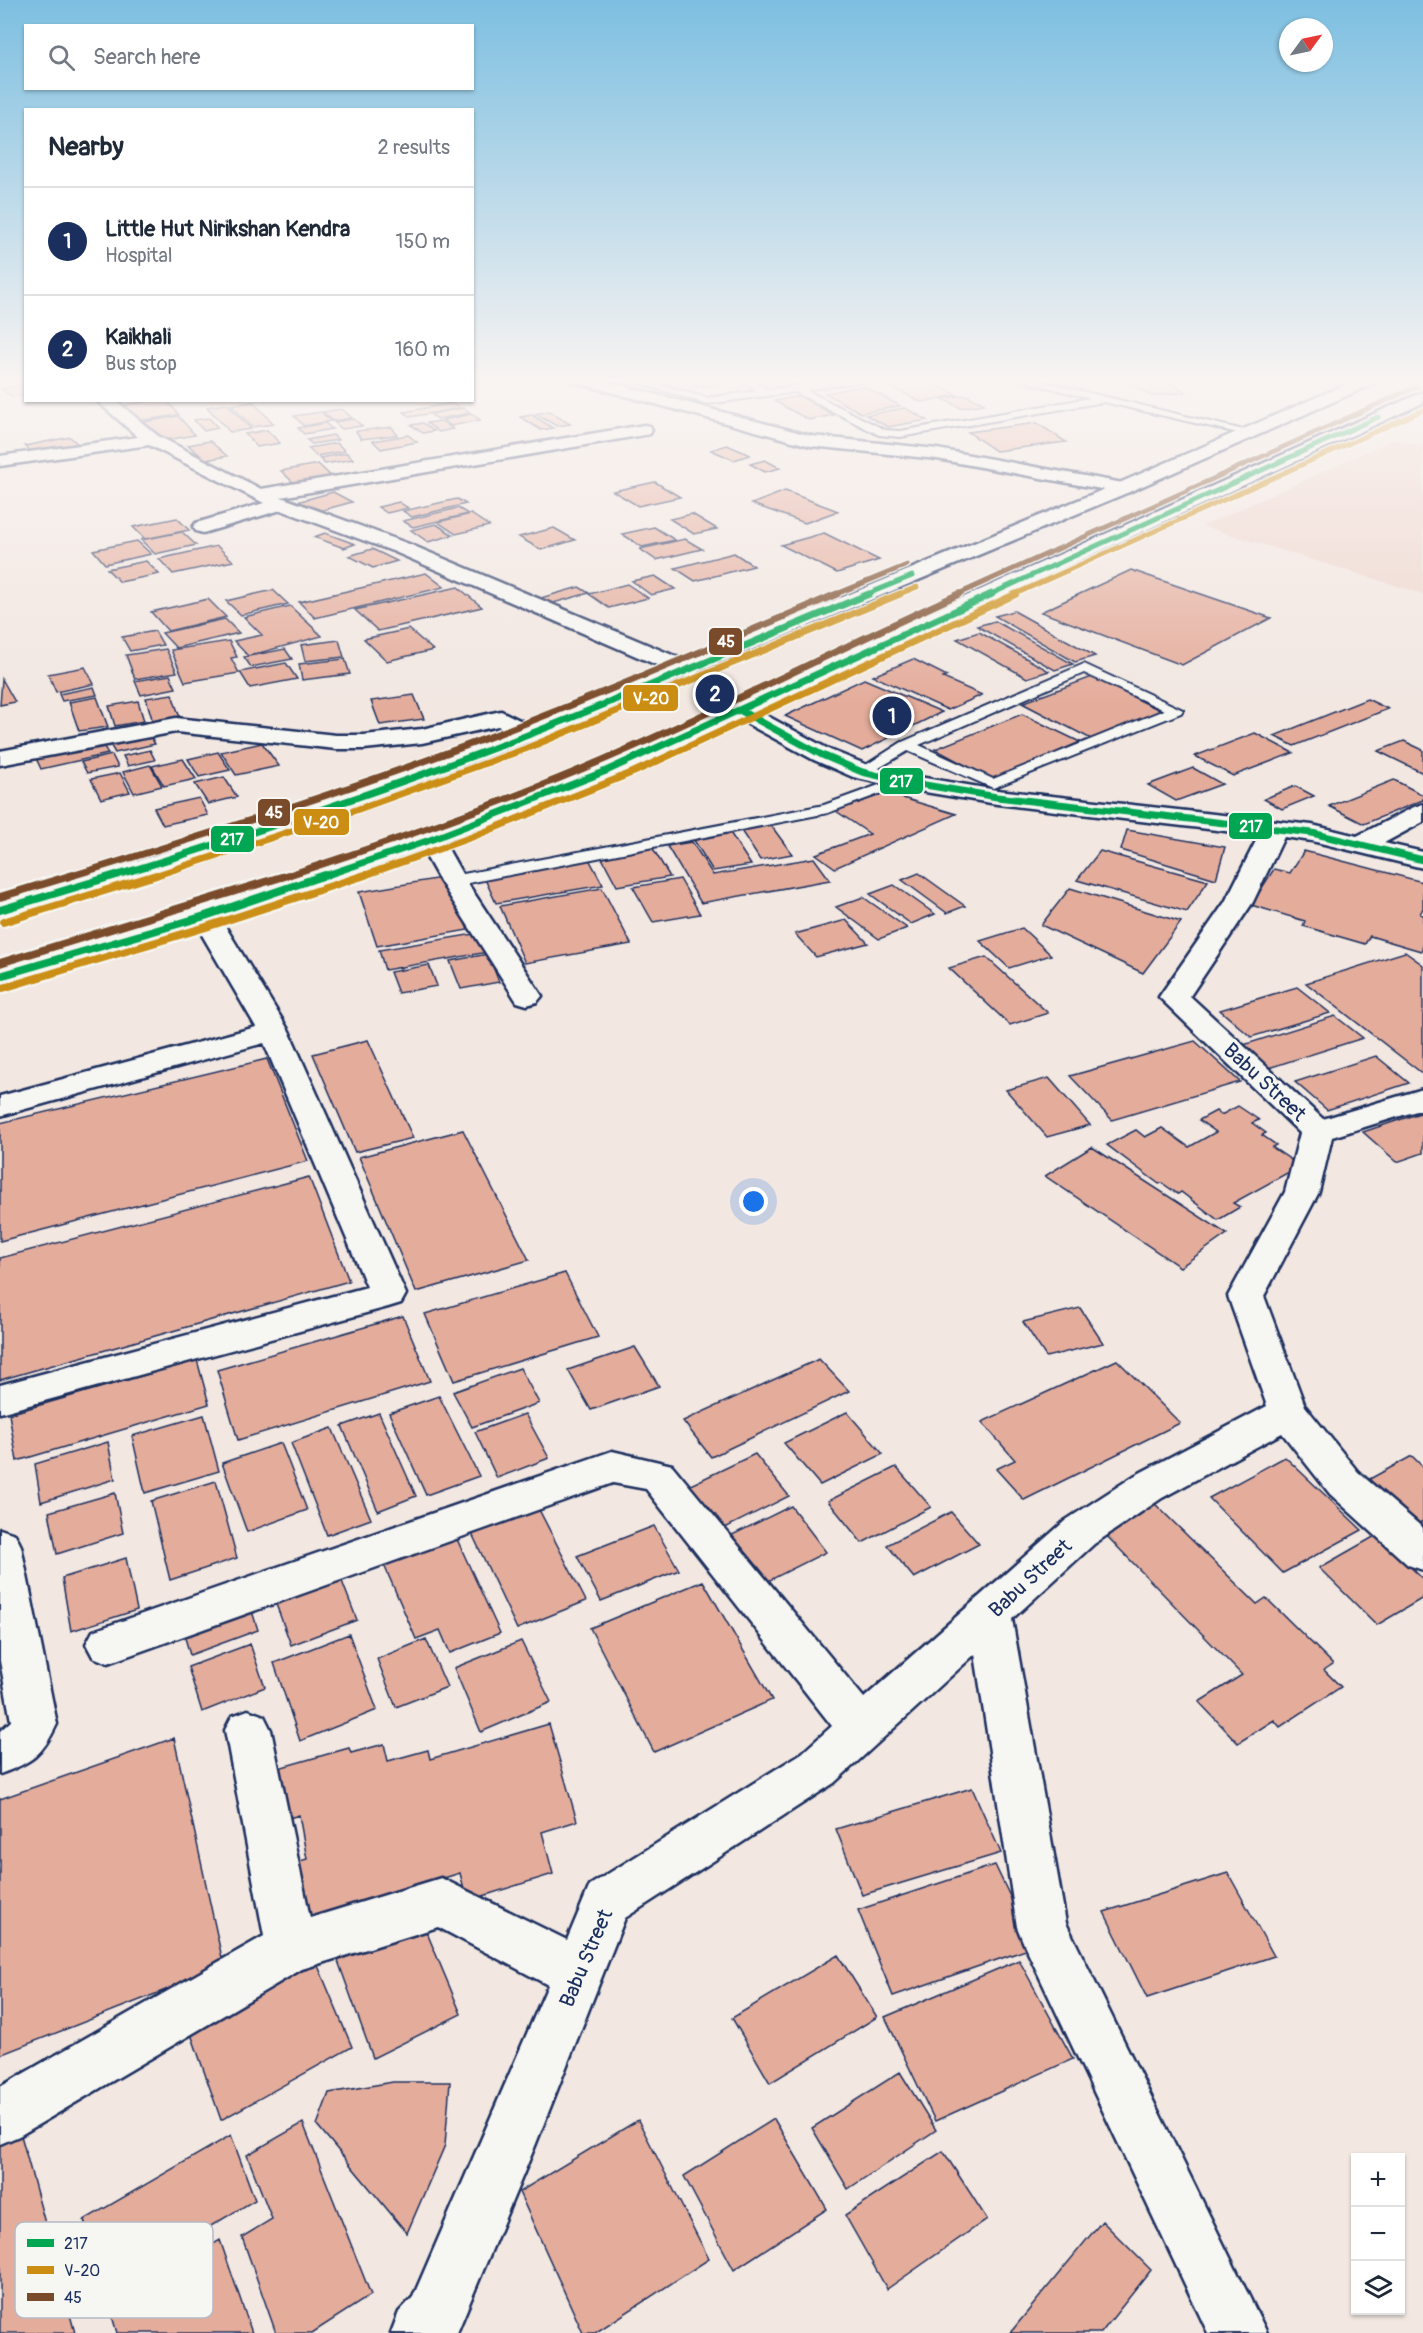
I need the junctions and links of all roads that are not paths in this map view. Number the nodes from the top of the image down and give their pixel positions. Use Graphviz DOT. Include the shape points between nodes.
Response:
graph roads {
  1 [pos="242,487"];
  2 [pos="306,487"];
  3 [pos="1117,487"];
  4 [pos="1225,487"];
  5 [pos="1123,488"];
  6 [pos="258,495"];
  7 [pos="282,504"];
  8 [pos="203,527"];
  9 [pos="688,670"];
  10 [pos="741,711"];
  11 [pos="530,734"];
  12 [pos="907,745"];
  13 [pos="0,758"];
  14 [pos="862,772"];
  15 [pos="901,782"];
  16 [pos="1423,812"];
  17 [pos="1275,829"];
  18 [pos="430,840"];
  19 [pos="1360,845"];
  20 [pos="1423,860"];
  21 [pos="453,881"];
  22 [pos="0,910"];
  23 [pos="206,916"];
  24 [pos="0,976"];
  25 [pos="527,996"];
  26 [pos="274,1031"];
  27 [pos="1423,1099"];
  28 [pos="0,1106"];
  29 [pos="1317,1131"];
  30 [pos="0,1399"];
  31 [pos="1288,1412"];
  32 [pos="0,1546"];
  33 [pos="1423,1553"];
  34 [pos="990,1615"];
  35 [pos="108,1644"];
  36 [pos="862,1729"];
  37 [pos="248,1730"];
  38 [pos="0,1753"];
  39 [pos="291,1948"];
  40 [pos="578,1973"];
  41 [pos="0,2117"];
  42 [pos="420,2333"];
  43 [pos="1238,2333"];
  1 -- 6 [label="street"];
  2 -- 6 [label="street"];
  3 -- 5 [label="street"];
  4 -- 10 [label="street"];
  5 -- 9 [label="street"];
  6 -- 7 [label="street"];
  7 -- 8 [label="street"];
  7 -- 9 [label="street" via="402,548"];
  9 -- 11 [label="street"];
  10 -- 14 [label="street"];
  10 -- 18 [label="street" via="606,771"];
  11 -- 13 [label="street" via="501,718 422,736 364,742 176,725"];
  11 -- 22 [label="street" via="181,856"];
  12 -- 12 [label="lane" via="993,784 1176,710 1084,668"];
  12 -- 14 [label="lane"];
  14 -- 15 [label="street"];
  15 -- 17 [label="street"];
  15 -- 21 [label="lane" via="828,809"];
  16 -- 19 [label="street"];
  17 -- 19 [label="street"];
  17 -- 29 [label="street, Babu Street" via="1239,902 1174,997"];
  18 -- 21 [label="street"];
  18 -- 23 [label="street"];
  19 -- 20 [label="street"];
  21 -- 25 [label="street"];
  23 -- 24 [label="street"];
  23 -- 26 [label="street"];
  26 -- 28 [label="street"];
  26 -- 30 [label="street" via="388,1294"];
  27 -- 29 [label="street"];
  29 -- 31 [label="street, Babu Street" via="1302,1192 1246,1296"];
  31 -- 33 [label="street" via="1344,1483"];
  31 -- 34 [label="street, Babu Street" via="1148,1487 1080,1532"];
  32 -- 38 [label="street" via="34,1724 29,1736 13,1749"];
  34 -- 36 [label="street, Babu Street"];
  34 -- 43 [label="street" via="1042,1927"];
  35 -- 36 [label="street" via="612,1467 658,1476"];
  36 -- 40 [label="street, Babu Street" via="818,1768 607,1902"];
  37 -- 39 [label="street"];
  39 -- 40 [label="street" via="441,1902"];
  39 -- 41 [label="street"];
  40 -- 42 [label="street, Babu Street" via="434,2318"];
}
